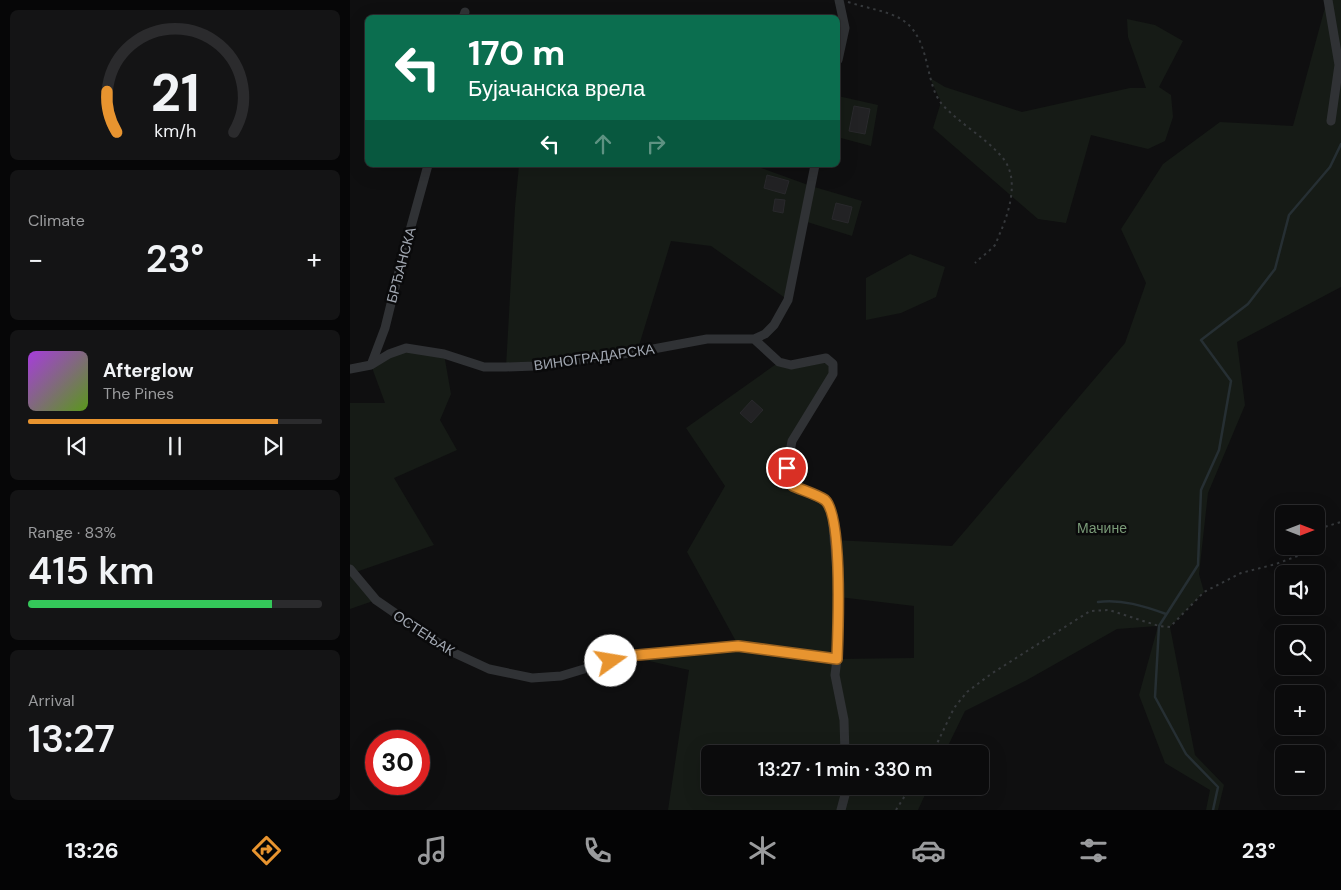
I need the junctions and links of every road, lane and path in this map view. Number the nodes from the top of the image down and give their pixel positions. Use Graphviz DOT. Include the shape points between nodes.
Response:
graph roads {
  1 [pos="840,0"];
  2 [pos="1328,0"];
  3 [pos="840,51"];
  4 [pos="1331,121"];
  5 [pos="427,167"];
  6 [pos="815,167"];
  7 [pos="975,263"];
  8 [pos="754,340"];
  9 [pos="372,365"];
  10 [pos="350,368"];
  11 [pos="1341,522"];
  12 [pos="1325,527"];
  13 [pos="1300,555"];
  14 [pos="350,569"];
  15 [pos="837,659"];
  16 [pos="844,745"];
  17 [pos="936,745"];
  18 [pos="845,795"];
  19 [pos="905,795"];
  20 [pos="841,810"];
  21 [pos="896,810"];
  1 -- 3 [label="street" via="845,28"];
  1 -- 7 [label="path" via="891,13 906,21 923,45 930,78 941,102 1002,156 1011,175 1012,196 995,244"];
  2 -- 4 [label="street" via="1340,65"];
  5 -- 9 [label="street, БРЂАНСКА" via="385,328"];
  6 -- 8 [label="street" via="788,300 774,325"];
  8 -- 9 [label="street, ВИНОГРАДАРСКА" via="707,338 637,352 535,366 484,367 444,354 406,348"];
  8 -- 15 [label="street" via="779,362 791,365 826,358 833,364 833,374 792,441 787,468 793,486 825,500 832,514 839,597"];
  9 -- 10 [label="street, ВИНОГРАДАРСКА"];
  11 -- 12 [label="path"];
  13 -- 17 [label="path" via="1241,573 1204,592 1170,627 1108,610 1090,611 967,692 954,708"];
  14 -- 15 [label="street, ОСТЕЊАК" via="376,600 450,651 489,669 532,678 561,676 627,656 738,646"];
  15 -- 16 [label="street" via="835,675 844,720"];
  18 -- 20 [label="street"];
  19 -- 21 [label="path"];
}
